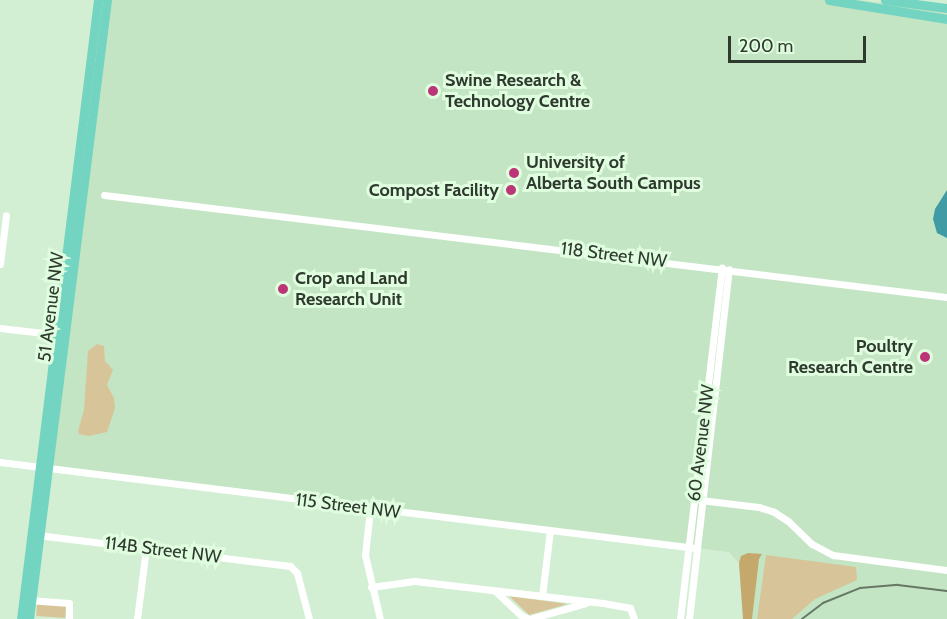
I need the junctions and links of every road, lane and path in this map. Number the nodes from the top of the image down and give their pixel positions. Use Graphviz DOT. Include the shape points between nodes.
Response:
graph roads {
  1 [pos="98,0"];
  2 [pos="107,0"];
  3 [pos="829,0"];
  4 [pos="885,0"];
  5 [pos="947,8"];
  6 [pos="947,18"];
  7 [pos="104,195"];
  8 [pos="6,215"];
  9 [pos="0,262"];
  10 [pos="725,268"];
  11 [pos="947,297"];
  12 [pos="0,328"];
  13 [pos="60,335"];
  14 [pos="0,462"];
  15 [pos="44,468"];
  16 [pos="698,500"];
  17 [pos="370,509"];
  18 [pos="550,530"];
  19 [pos="36,535"];
  20 [pos="146,548"];
  21 [pos="692,548"];
  22 [pos="947,570"];
  23 [pos="371,587"];
  24 [pos="495,591"];
  25 [pos="542,596"];
  26 [pos="27,600"];
  27 [pos="591,602"];
  28 [pos="26,618"];
  29 [pos="69,619"];
  30 [pos="136,619"];
  31 [pos="309,619"];
  32 [pos="380,619"];
  33 [pos="634,619"];
  34 [pos="680,619"];
  35 [pos="689,619"];
  1 -- 13 [label="main road, 51 Avenue NW"];
  2 -- 13 [label="main road, 51 Avenue NW"];
  3 -- 6 [label="main road"];
  4 -- 5 [label="main road"];
  7 -- 10 [label="street, 118 Street NW"];
  8 -- 9 [label="street"];
  10 -- 11 [label="street, 118 Street NW"];
  10 -- 16 [label="street, 60 Avenue NW"];
  12 -- 13 [label="street"];
  13 -- 15 [label="main road, 51 Avenue NW"];
  14 -- 15 [label="street, 115 Street NW"];
  15 -- 17 [label="street, 115 Street NW"];
  15 -- 19 [label="main road, 51 Avenue NW"];
  16 -- 21 [label="street, 60 Avenue NW"];
  16 -- 22 [label="street" via="774,512 808,542 833,555"];
  17 -- 18 [label="street, 115 Street NW"];
  17 -- 23 [label="street" via="365,555"];
  18 -- 21 [label="street, 115 Street NW"];
  18 -- 25 [label="street"];
  19 -- 20 [label="street, 114B Street NW"];
  19 -- 26 [label="main road, 51 Avenue NW"];
  20 -- 30 [label="street"];
  20 -- 31 [label="street, 114B Street NW" via="294,568"];
  21 -- 34 [label="street, 60 Avenue NW"];
  21 -- 35 [label="street, 60 Avenue NW"];
  23 -- 24 [label="street" via="415,581"];
  23 -- 32 [label="street"];
  24 -- 25 [label="street"];
  24 -- 27 [label="street" via="529,619"];
  25 -- 27 [label="street"];
  26 -- 28 [label="main road, 51 Avenue NW"];
  26 -- 29 [label="street" via="69,603"];
  27 -- 33 [label="street" via="632,610"];
}
